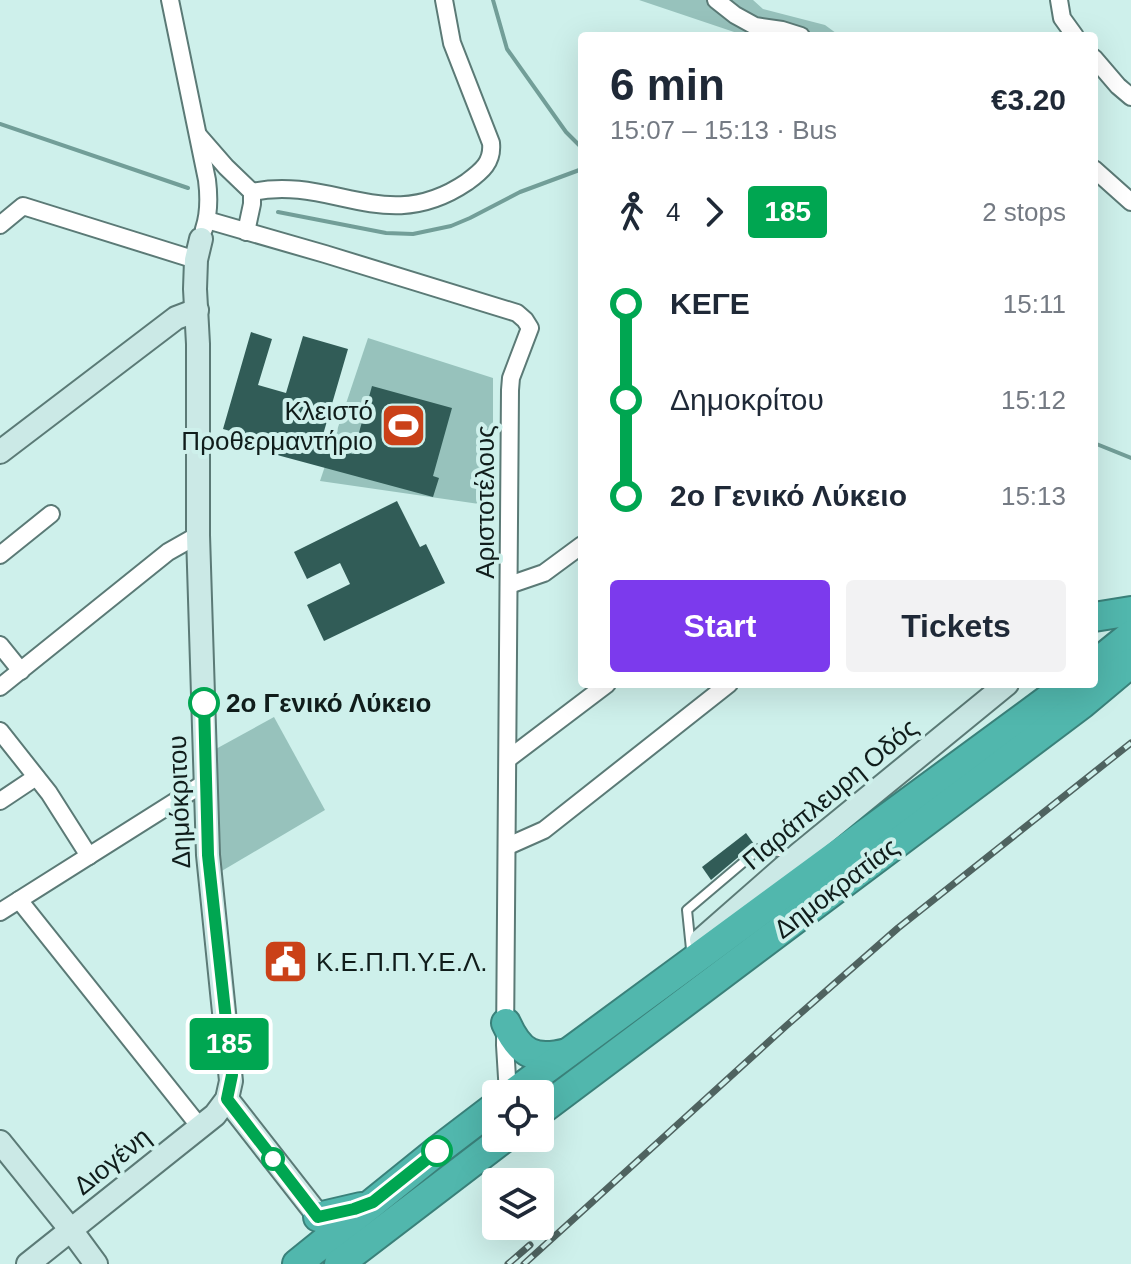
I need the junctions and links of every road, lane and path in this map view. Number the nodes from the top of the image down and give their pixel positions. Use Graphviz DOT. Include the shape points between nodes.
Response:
graph roads {
  1 [pos="170,0"];
  2 [pos="444,0"];
  3 [pos="716,0"];
  4 [pos="1059,0"];
  5 [pos="788,32"];
  6 [pos="1072,32"];
  7 [pos="1098,63"];
  8 [pos="1131,97"];
  9 [pos="198,135"];
  10 [pos="1098,173"];
  11 [pos="252,192"];
  12 [pos="1131,202"];
  13 [pos="0,225"];
  14 [pos="246,232"];
  15 [pos="201,240"];
  16 [pos="197,310"];
  17 [pos="0,452"];
  18 [pos="51,514"];
  19 [pos="198,535"];
  20 [pos="578,548"];
  21 [pos="0,555"];
  22 [pos="509,585"];
  23 [pos="1131,596"];
  24 [pos="1131,611"];
  25 [pos="1098,615"];
  26 [pos="1098,616"];
  27 [pos="1131,635"];
  28 [pos="0,645"];
  29 [pos="1098,662"];
  30 [pos="1131,663"];
  31 [pos="21,671"];
  32 [pos="0,687"];
  33 [pos="602,688"];
  34 [pos="724,688"];
  35 [pos="1002,688"];
  36 [pos="1064,688"];
  37 [pos="0,731"];
  38 [pos="508,759"];
  39 [pos="36,777"];
  40 [pos="206,782"];
  41 [pos="0,801"];
  42 [pos="508,846"];
  43 [pos="799,854"];
  44 [pos="89,856"];
  45 [pos="19,900"];
  46 [pos="0,912"];
  47 [pos="691,949"];
  48 [pos="645,995"];
  49 [pos="506,1023"];
  50 [pos="567,1053"];
  51 [pos="509,1080"];
  52 [pos="529,1080"];
  53 [pos="227,1099"];
  54 [pos="554,1100"];
  55 [pos="482,1117"];
  56 [pos="200,1127"];
  57 [pos="0,1142"];
  58 [pos="482,1152"];
  59 [pos="71,1230"];
  60 [pos="335,1243"];
  61 [pos="28,1264"];
  62 [pos="96,1264"];
  63 [pos="297,1264"];
  1 -- 9 [label="street"];
  2 -- 11 [label="street" via="452,43 491,143 492,154 479,173 416,205 367,204 272,188"];
  3 -- 5 [label="street" via="755,26"];
  4 -- 6 [label="street" via="1062,18"];
  7 -- 8 [label="street"];
  9 -- 11 [label="street"];
  9 -- 15 [label="street" via="209,192"];
  10 -- 12 [label="street"];
  11 -- 14 [label="street"];
  13 -- 15 [label="street, Αριστοτέλους" via="23,206"];
  14 -- 15 [label="street, Αριστοτέλους"];
  14 -- 22 [label="street, Αριστοτέλους" via="517,313 525,320 530,328 510,390"];
  15 -- 16 [label="street, Δημόκριτου"];
  16 -- 17 [label="street" via="176,318"];
  16 -- 19 [label="street, Δημόκριτου"];
  18 -- 21 [label="street"];
  19 -- 31 [label="street" via="168,552"];
  19 -- 40 [label="street, Δημόκριτου"];
  20 -- 22 [label="street" via="544,573"];
  22 -- 38 [label="street, Αριστοτέλους"];
  23 -- 25 [label="street"];
  24 -- 26 [label="highway"];
  27 -- 29 [label="highway"];
  28 -- 31 [label="street"];
  30 -- 54 [label="highway, Δημοκρατίας"];
  31 -- 32 [label="street"];
  33 -- 38 [label="street"];
  34 -- 42 [label="street" via="544,830"];
  35 -- 43 [label="street, Παράπλευρη Οδός"];
  36 -- 48 [label="highway, Δημοκρατίας"];
  37 -- 39 [label="street"];
  38 -- 42 [label="street, Αριστοτέλους"];
  39 -- 41 [label="street"];
  39 -- 44 [label="street"];
  40 -- 44 [label="street"];
  40 -- 53 [label="street, Δημόκριτου" via="209,864 232,1075"];
  42 -- 49 [label="street, Αριστοτέλους"];
  43 -- 47 [label="street, Παράπλευρη Οδός"];
  43 -- 47 [label="lane" via="759,849 687,910"];
  44 -- 45 [label="street"];
  45 -- 46 [label="street"];
  45 -- 56 [label="street"];
  47 -- 48 [label="highway"];
  48 -- 50 [label="highway, Δημοκρατίας"];
  49 -- 50 [label="highway" via="517,1044 529,1053"];
  49 -- 51 [label="street, Αριστοτέλους"];
  50 -- 52 [label="highway, Δημοκρατίας"];
  53 -- 56 [label="street, Διογένη"];
  53 -- 60 [label="street"];
  55 -- 60 [label="highway" via="373,1202 354,1209"];
  56 -- 59 [label="street, Διογένη"];
  57 -- 59 [label="street"];
  58 -- 60 [label="highway"];
  59 -- 61 [label="street, Διογένη"];
  59 -- 62 [label="street"];
  60 -- 63 [label="highway"];
}
